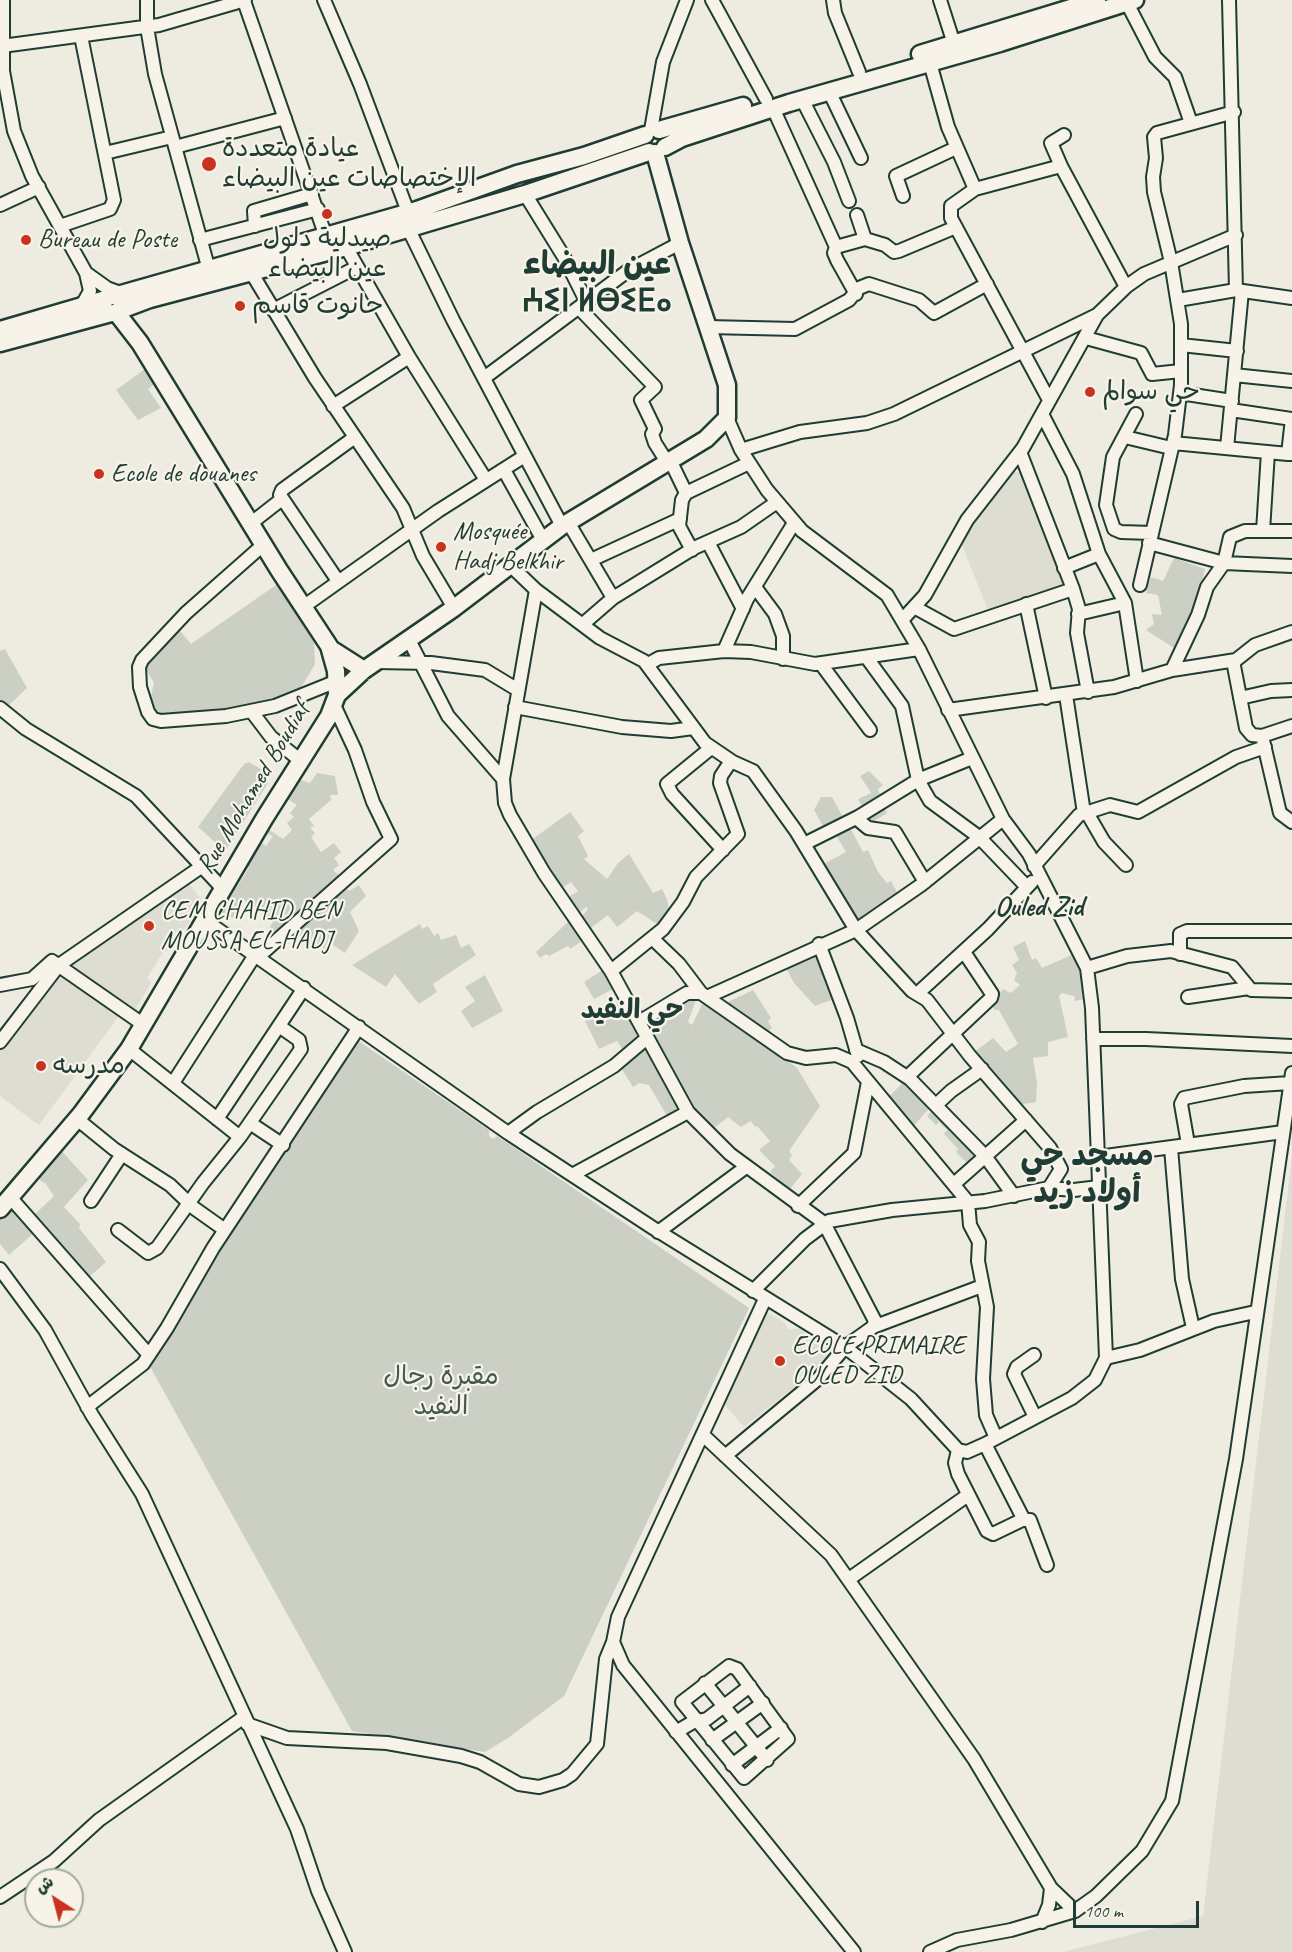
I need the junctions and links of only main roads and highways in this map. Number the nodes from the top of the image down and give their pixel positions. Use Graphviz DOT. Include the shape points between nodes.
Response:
graph roads {
  1 [pos="1097,0"];
  2 [pos="1131,1"];
  3 [pos="1074,3"];
  4 [pos="769,104"];
  5 [pos="651,132"];
  6 [pos="656,150"];
  7 [pos="408,220"];
  8 [pos="114,304"];
  9 [pos="0,330"];
  10 [pos="0,343"];
  11 [pos="331,649"];
  12 [pos="370,666"];
  13 [pos="336,694"];
  14 [pos="5,1203"];
  1 -- 3 [label="main road"];
  2 -- 4 [label="main road" via="930,63 802,99"];
  3 -- 4 [label="main road"];
  4 -- 5 [label="main road"];
  4 -- 6 [label="main road"];
  5 -- 6 [label="main road" via="665,135"];
  5 -- 7 [label="main road" via="517,174"];
  6 -- 7 [label="main road" via="525,194"];
  6 -- 12 [label="main road" via="680,243 727,385 727,418 706,439 565,524"];
  7 -- 8 [label="main road" via="326,237 209,270"];
  7 -- 8 [label="main road" via="346,247 150,299"];
  8 -- 9 [label="main road" via="81,307"];
  8 -- 10 [label="main road"];
  8 -- 11 [label="main road, Rue Mohamed Boudiaf"];
  11 -- 12 [label="main road, Rue Mohamed Boudiaf"];
  11 -- 13 [label="main road, Rue Mohamed Boudiaf"];
  12 -- 13 [label="main road"];
  13 -- 14 [label="main road, Rue Mohamed Boudiaf" via="301,761 129,1049 77,1119"];
}
